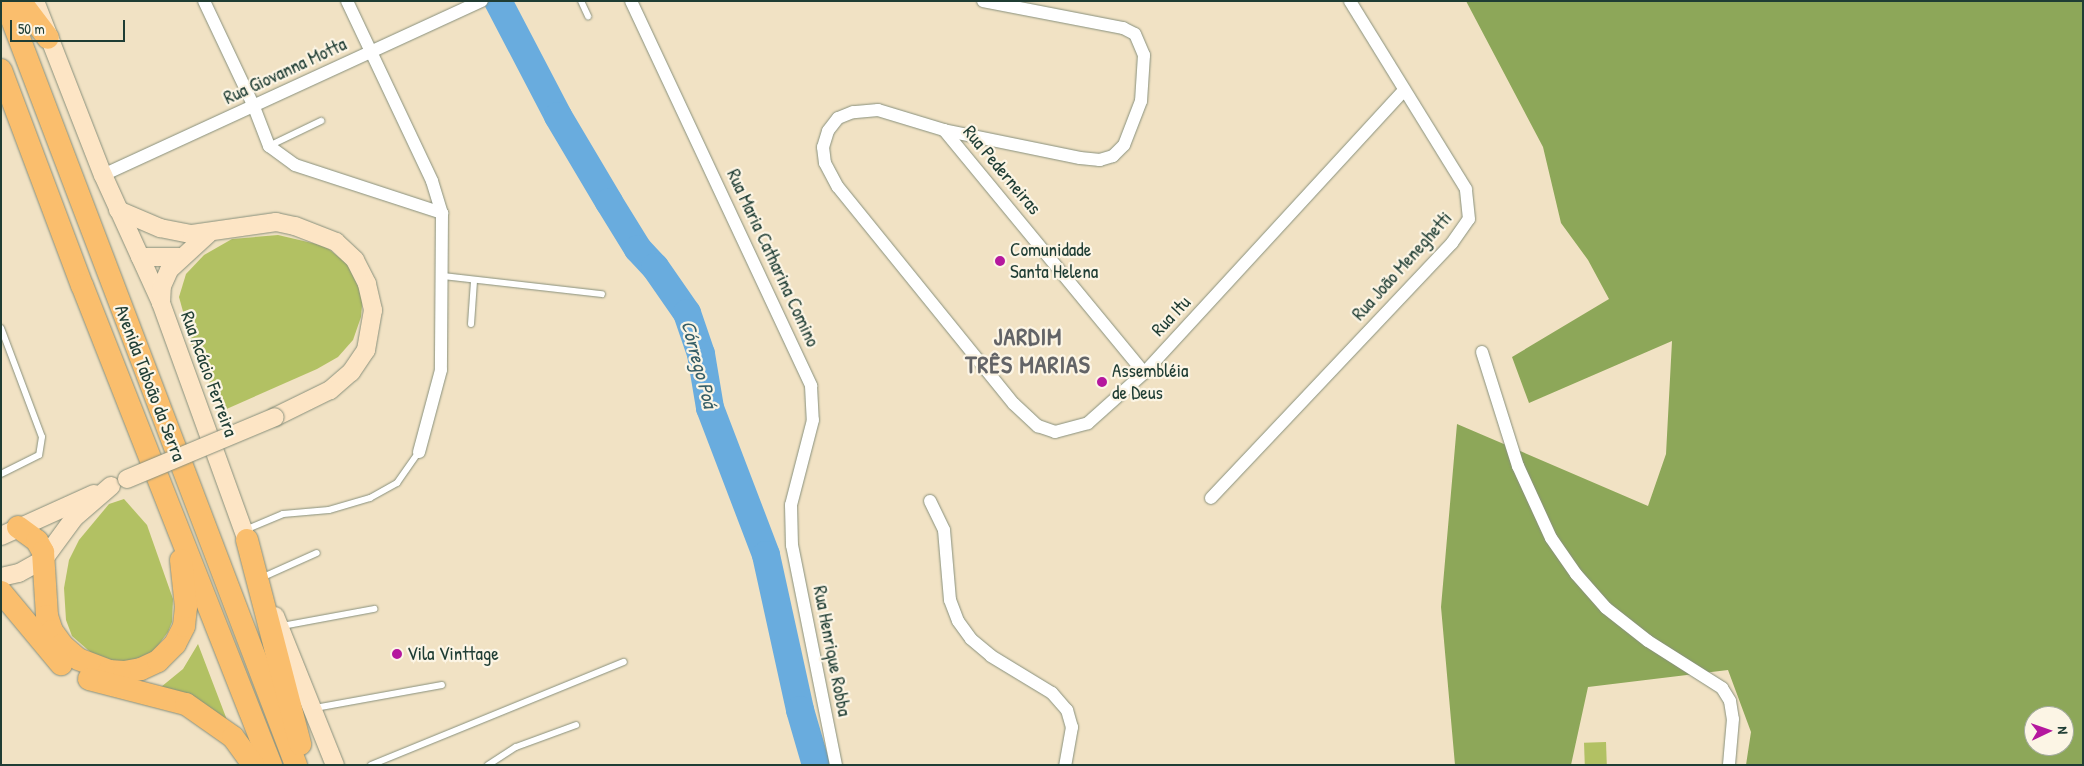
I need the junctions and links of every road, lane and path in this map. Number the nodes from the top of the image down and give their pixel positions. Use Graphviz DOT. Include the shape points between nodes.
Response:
graph roads {
  1 [pos="6,1"];
  2 [pos="20,1"];
  3 [pos="35,1"];
  4 [pos="204,1"];
  5 [pos="347,1"];
  6 [pos="581,1"];
  7 [pos="631,1"];
  8 [pos="983,1"];
  9 [pos="1350,1"];
  10 [pos="481,2"];
  11 [pos="588,16"];
  12 [pos="48,38"];
  13 [pos="370,51"];
  14 [pos="1,70"];
  15 [pos="1403,92"];
  16 [pos="254,107"];
  17 [pos="321,121"];
  18 [pos="944,130"];
  19 [pos="269,146"];
  20 [pos="103,175"];
  21 [pos="118,210"];
  22 [pos="442,213"];
  23 [pos="208,234"];
  24 [pos="140,257"];
  25 [pos="180,257"];
  26 [pos="443,276"];
  27 [pos="474,281"];
  28 [pos="602,294"];
  29 [pos="161,304"];
  30 [pos="471,324"];
  31 [pos="1,328"];
  32 [pos="1482,352"];
  33 [pos="1144,373"];
  34 [pos="419,452"];
  35 [pos="1,474"];
  36 [pos="119,483"];
  37 [pos="1211,498"];
  38 [pos="930,501"];
  39 [pos="176,522"];
  40 [pos="10,531"];
  41 [pos="245,535"];
  42 [pos="792,545"];
  43 [pos="317,553"];
  44 [pos="44,559"];
  45 [pos="1,577"];
  46 [pos="261,578"];
  47 [pos="1,592"];
  48 [pos="374,608"];
  49 [pos="279,626"];
  50 [pos="624,662"];
  51 [pos="442,685"];
  52 [pos="312,709"];
  53 [pos="576,725"];
  54 [pos="253,765"];
  55 [pos="271,765"];
  56 [pos="296,765"];
  57 [pos="302,765"];
  58 [pos="335,765"];
  59 [pos="371,765"];
  60 [pos="488,765"];
  61 [pos="836,765"];
  62 [pos="1065,765"];
  63 [pos="1729,765"];
  1 -- 56 [label="highway, Avenida Taboão da Serra"];
  2 -- 12 [label="highway"];
  3 -- 12 [label="main road, Rua Acácio Ferreira"];
  4 -- 16 [label="street"];
  5 -- 13 [label="street"];
  6 -- 11 [label="lane"];
  7 -- 42 [label="street, Rua Maria Catharina Comino" via="812,386 813,420 791,506"];
  8 -- 18 [label="street" via="1123,28 1135,34 1144,55 1141,101 1124,145 1113,156 1100,160"];
  9 -- 15 [label="street, Rua João Meneghetti"];
  10 -- 13 [label="street, Rua Giovanna Motta"];
  12 -- 20 [label="main road, Rua Acácio Ferreira"];
  13 -- 16 [label="street, Rua Giovanna Motta"];
  13 -- 22 [label="street" via="432,180"];
  14 -- 39 [label="highway, Avenida Taboão da Serra"];
  15 -- 33 [label="street, Rua Itu"];
  15 -- 37 [label="street, Rua João Meneghetti" via="1466,189 1469,219 1452,243"];
  16 -- 19 [label="street"];
  16 -- 20 [label="street, Rua Giovanna Motta"];
  17 -- 19 [label="lane"];
  18 -- 33 [label="street, Rua Pederneiras"];
  18 -- 33 [label="street, Rua Itu" via="899,114 878,110 853,112 838,118 828,131 823,147 825,163 838,187 967,348 1014,404 1038,426 1055,432 1088,423"];
  19 -- 22 [label="street" via="295,165"];
  20 -- 21 [label="main road, Rua Acácio Ferreira"];
  21 -- 23 [label="main road" via="160,228"];
  21 -- 24 [label="main road, Rua Acácio Ferreira"];
  22 -- 26 [label="street"];
  23 -- 25 [label="main road"];
  23 -- 36 [label="main road, bridge" via="230,227 276,222 312,231 346,250 367,284 373,324 366,350 358,363 330,390 275,417"];
  24 -- 25 [label="main road"];
  24 -- 29 [label="main road, Rua Acácio Ferreira"];
  25 -- 29 [label="main road" via="162,286"];
  26 -- 27 [label="lane"];
  26 -- 34 [label="street" via="441,370"];
  27 -- 28 [label="lane"];
  27 -- 30 [label="lane"];
  29 -- 41 [label="main road, Rua Acácio Ferreira"];
  31 -- 35 [label="lane" via="42,437 42,446 33,460"];
  32 -- 63 [label="street" via="1518,466 1551,538 1576,574 1606,608 1648,641 1722,688 1730,701 1733,719"];
  34 -- 41 [label="lane" via="398,483 370,498 329,510 283,514"];
  36 -- 40 [label="main road"];
  36 -- 44 [label="main road" via="74,518"];
  38 -- 62 [label="street" via="944,530 950,600 958,622 991,656 1052,693 1067,710 1072,727"];
  39 -- 44 [label="highway" via="185,582 184,626 166,654 141,669 124,672 91,666 62,645 47,616"];
  39 -- 55 [label="highway, Avenida Taboão da Serra"];
  40 -- 44 [label="highway" via="37,542"];
  41 -- 46 [label="main road, Rua Acácio Ferreira"];
  41 -- 57 [label="highway" via="295,721"];
  42 -- 61 [label="street, Rua Henrique Robba"];
  43 -- 46 [label="lane"];
  44 -- 45 [label="main road"];
  46 -- 49 [label="main road, Rua Acácio Ferreira"];
  47 -- 54 [label="highway" via="59,663 77,675 101,683 186,704 233,737"];
  48 -- 49 [label="lane"];
  49 -- 52 [label="main road, Rua Acácio Ferreira"];
  50 -- 59 [label="lane"];
  51 -- 52 [label="lane"];
  52 -- 58 [label="main road, Rua Acácio Ferreira"];
  53 -- 60 [label="lane" via="516,747"];
}
